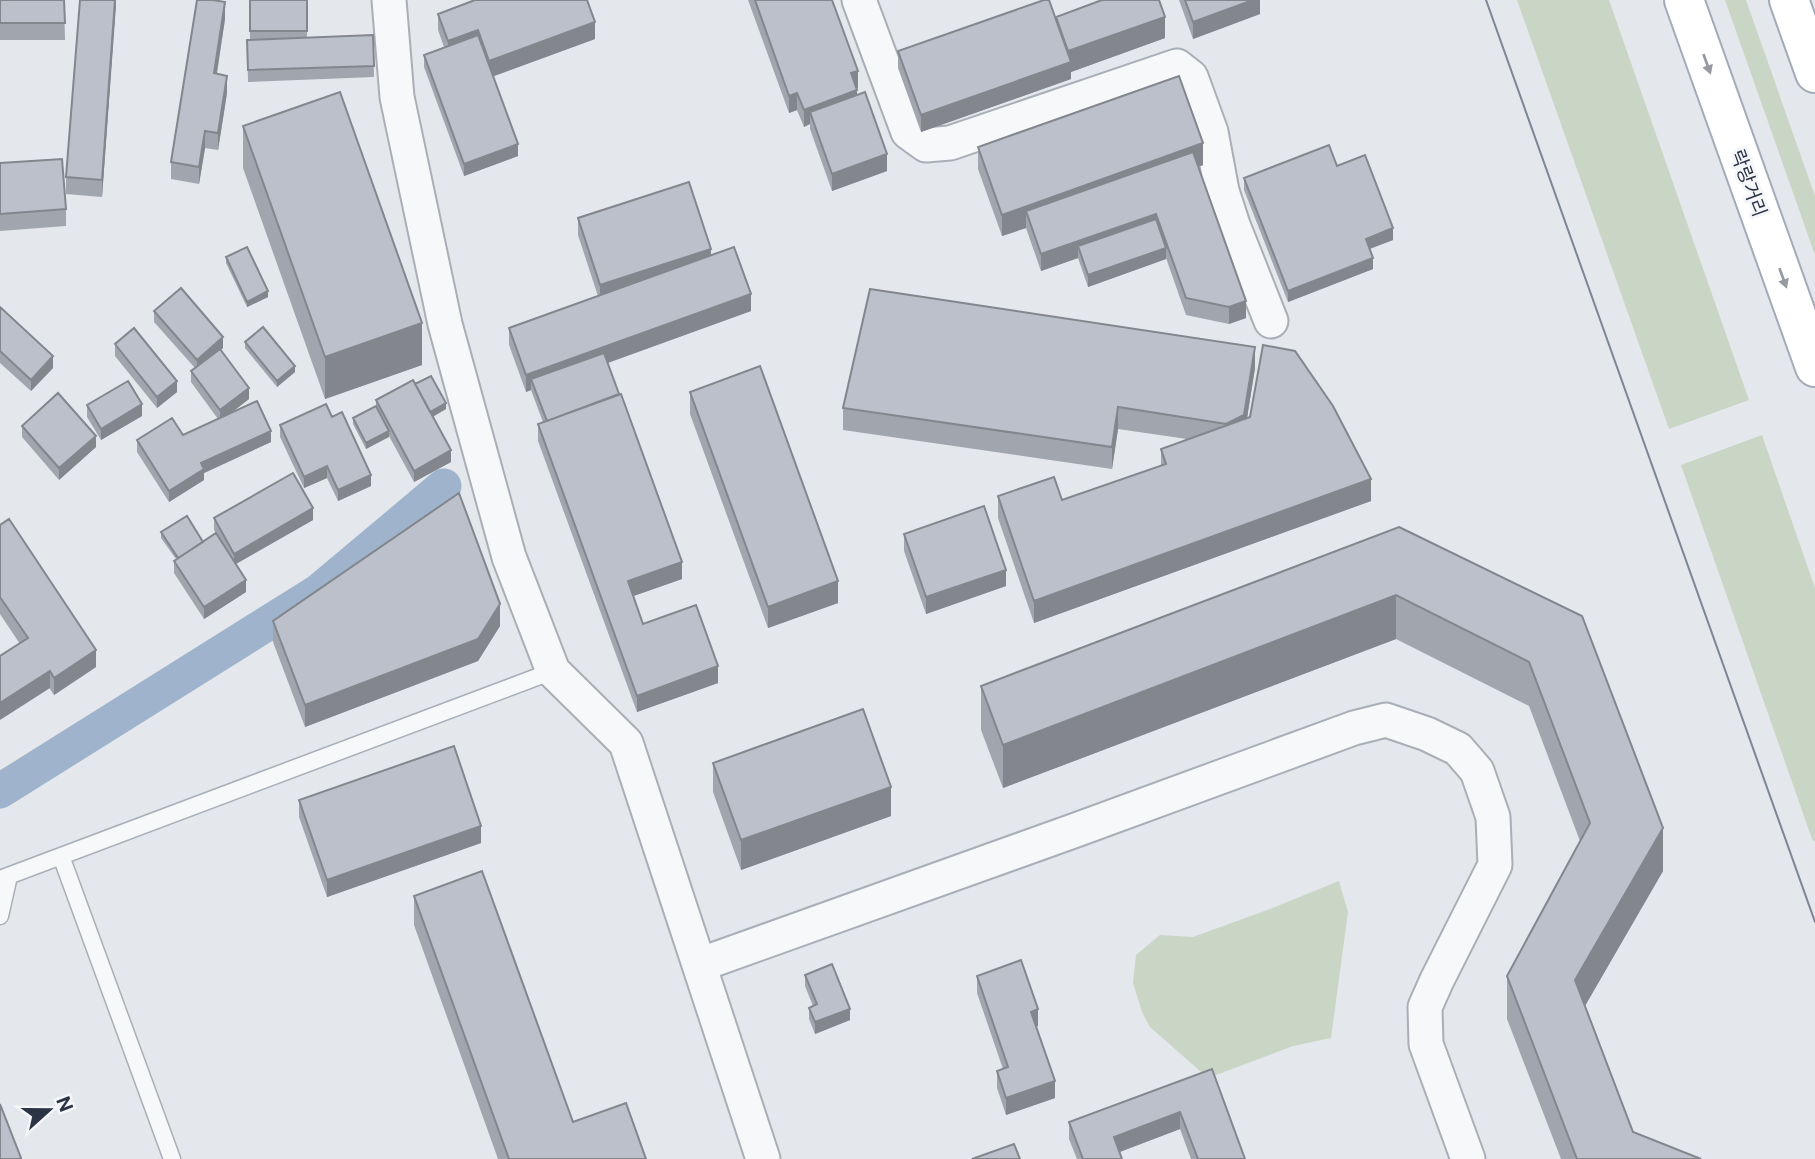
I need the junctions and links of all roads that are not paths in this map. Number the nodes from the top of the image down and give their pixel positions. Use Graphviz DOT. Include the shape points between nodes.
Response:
graph roads {
  1 [pos="389,0"];
  2 [pos="859,0"];
  3 [pos="1684,0"];
  4 [pos="1789,0"];
  5 [pos="1815,73"];
  6 [pos="1271,321"];
  7 [pos="1815,367"];
  8 [pos="553,671"];
  9 [pos="61,856"];
  10 [pos="4,877"];
  11 [pos="0,916"];
  12 [pos="699,965"];
  13 [pos="172,1159"];
  14 [pos="762,1159"];
  15 [pos="1468,1159"];
  1 -- 8 [label="street" via="397,97 445,324 509,557"];
  2 -- 6 [label="street" via="908,132 926,145 950,143 1177,66 1191,77 1211,132 1229,213"];
  3 -- 7 [label="main road, 락랑거리, one-way"];
  4 -- 5 [label="main road"];
  8 -- 9 [label="lane"];
  8 -- 12 [label="street" via="626,743"];
  9 -- 10 [label="lane"];
  9 -- 13 [label="lane"];
  10 -- 11 [label="lane"];
  12 -- 14 [label="street"];
  12 -- 15 [label="street" via="1354,727 1386,720 1458,749 1477,771 1493,817 1494,864 1425,1007 1426,1044"];
}
